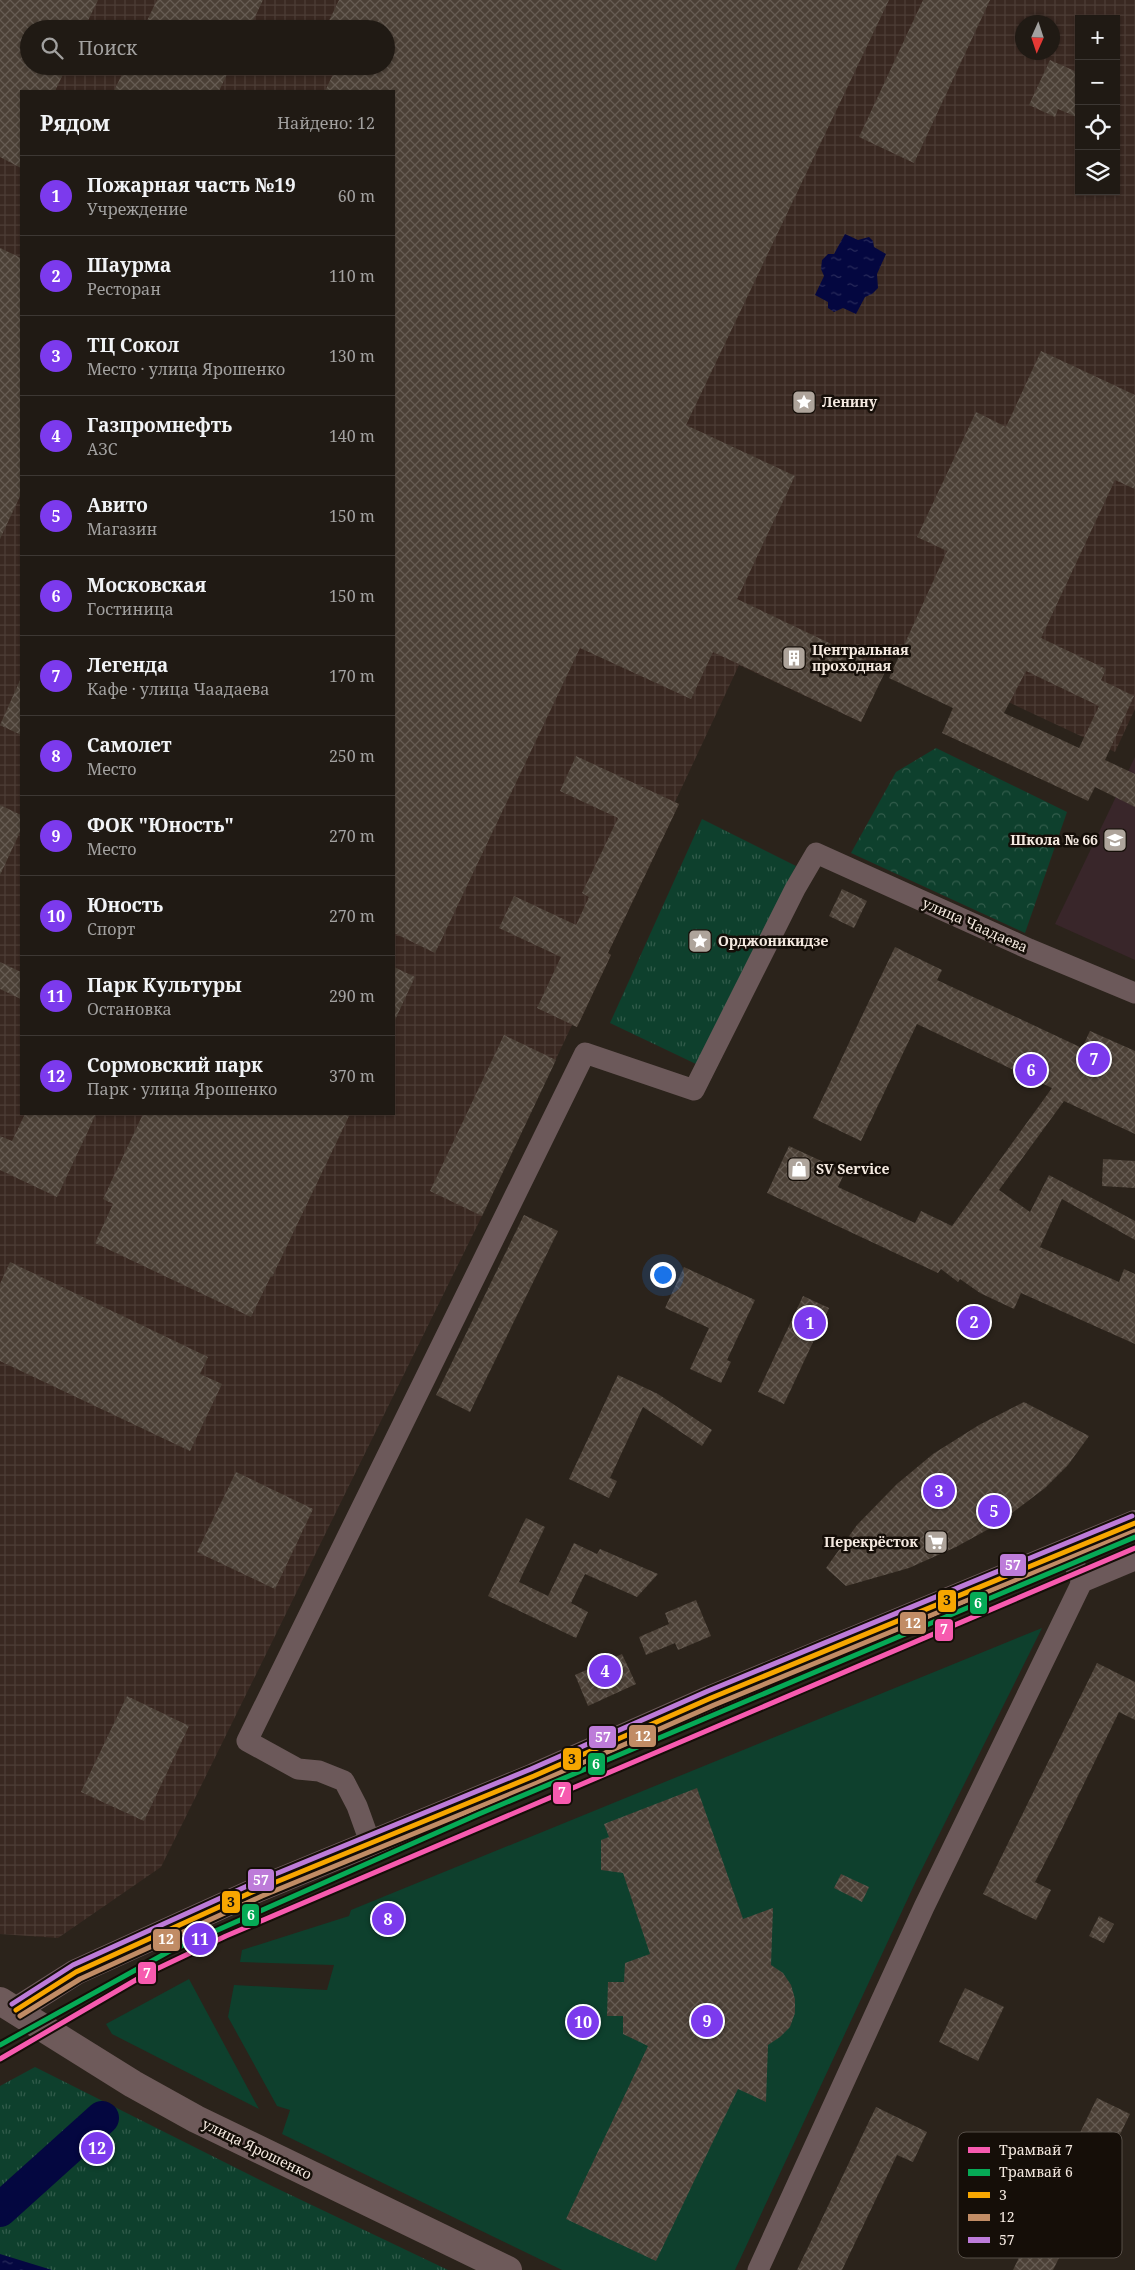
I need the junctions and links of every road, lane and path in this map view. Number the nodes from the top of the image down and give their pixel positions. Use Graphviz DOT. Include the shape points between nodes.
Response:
graph roads {
  1 [pos="1135,993"];
  2 [pos="1135,1523"];
  3 [pos="1068,1550"];
  4 [pos="1135,1560"];
  5 [pos="1082,1582"];
  6 [pos="370,1842"];
  7 [pos="8,2005"];
  8 [pos="508,2270"];
  9 [pos="758,2270"];
  1 -- 6 [label="street, улица Чаадаева" via="816,853 694,1090 584,1053 247,1741 298,1769 319,1771 344,1781"];
  2 -- 3 [label="street"];
  3 -- 5 [label="street"];
  3 -- 6 [label="street"];
  4 -- 5 [label="street"];
  5 -- 9 [label="street" via="924,1907"];
  6 -- 7 [label="street" via="128,1947"];
  7 -- 8 [label="main road, улица Ярошенко" via="133,2084 196,2119"];
}
